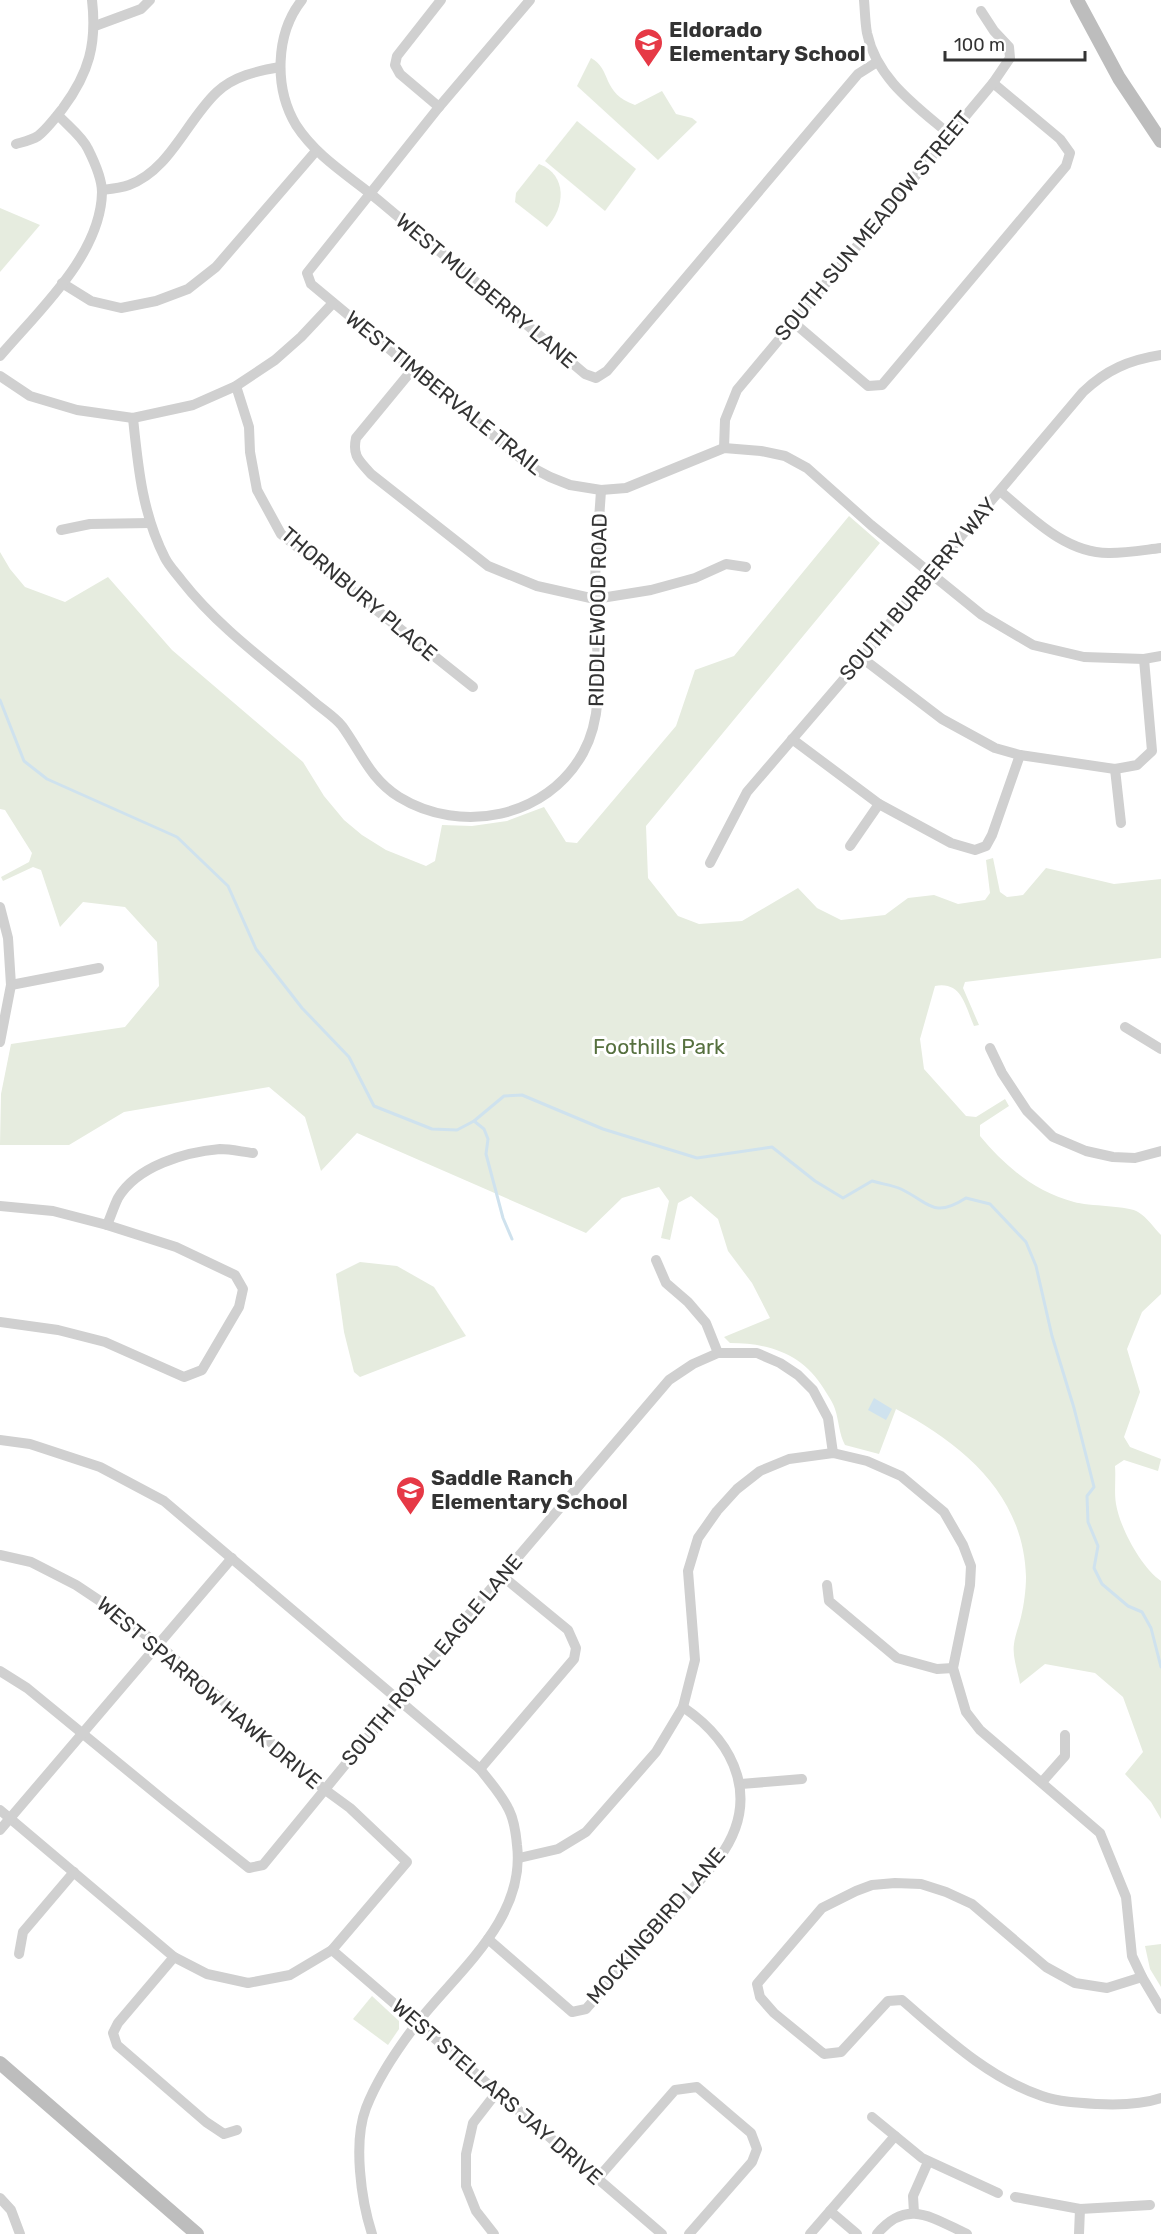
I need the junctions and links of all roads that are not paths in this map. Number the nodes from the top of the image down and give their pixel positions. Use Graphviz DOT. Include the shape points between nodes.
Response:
graph roads {
  1 [pos="92,0"];
  2 [pos="150,0"];
  3 [pos="302,0"];
  4 [pos="441,0"];
  5 [pos="530,0"];
  6 [pos="864,0"];
  7 [pos="1077,0"];
  8 [pos="981,11"];
  9 [pos="94,26"];
  10 [pos="877,62"];
  11 [pos="280,67"];
  12 [pos="993,83"];
  13 [pos="440,107"];
  14 [pos="58,115"];
  15 [pos="949,134"];
  16 [pos="1161,141"];
  17 [pos="16,144"];
  18 [pos="316,151"];
  19 [pos="102,190"];
  20 [pos="372,194"];
  21 [pos="62,283"];
  22 [pos="333,303"];
  23 [pos="793,322"];
  24 [pos="1161,355"];
  25 [pos="0,356"];
  26 [pos="412,370"];
  27 [pos="0,376"];
  28 [pos="236,386"];
  29 [pos="133,418"];
  30 [pos="724,448"];
  31 [pos="601,490"];
  32 [pos="1000,491"];
  33 [pos="150,523"];
  34 [pos="61,530"];
  35 [pos="1161,548"];
  36 [pos="746,567"];
  37 [pos="930,573"];
  38 [pos="595,599"];
  39 [pos="1161,656"];
  40 [pos="862,658"];
  41 [pos="1144,659"];
  42 [pos="473,687"];
  43 [pos="792,739"];
  44 [pos="1020,755"];
  45 [pos="1115,769"];
  46 [pos="879,804"];
  47 [pos="1121,823"];
  48 [pos="850,846"];
  49 [pos="710,863"];
  50 [pos="0,907"];
  51 [pos="99,968"];
  52 [pos="11,985"];
  53 [pos="1125,1027"];
  54 [pos="0,1042"];
  55 [pos="990,1048"];
  56 [pos="1161,1049"];
  57 [pos="1161,1151"];
  58 [pos="253,1153"];
  59 [pos="0,1206"];
  60 [pos="107,1225"];
  61 [pos="656,1260"];
  62 [pos="0,1322"];
  63 [pos="718,1353"];
  64 [pos="0,1440"];
  65 [pos="833,1453"];
  66 [pos="0,1555"];
  67 [pos="232,1558"];
  68 [pos="501,1575"];
  69 [pos="827,1585"];
  70 [pos="159,1645"];
  71 [pos="953,1668"];
  72 [pos="0,1671"];
  73 [pos="399,1699"];
  74 [pos="683,1707"];
  75 [pos="83,1733"];
  76 [pos="1065,1735"];
  77 [pos="480,1768"];
  78 [pos="802,1779"];
  79 [pos="1042,1782"];
  80 [pos="741,1784"];
  81 [pos="324,1789"];
  82 [pos="0,1810"];
  83 [pos="10,1819"];
  84 [pos="0,1830"];
  85 [pos="519,1858"];
  86 [pos="74,1872"];
  87 [pos="488,1939"];
  88 [pos="332,1950"];
  89 [pos="19,1954"];
  90 [pos="174,1957"];
  91 [pos="1142,1977"];
  92 [pos="1161,2009"];
  93 [pos="417,2023"];
  94 [pos="0,2063"];
  95 [pos="497,2092"];
  96 [pos="1161,2098"];
  97 [pos="872,2117"];
  98 [pos="237,2130"];
  99 [pos="895,2136"];
  100 [pos="928,2162"];
  101 [pos="598,2178"];
  102 [pos="998,2193"];
  103 [pos="0,2198"];
  104 [pos="1015,2198"];
  105 [pos="1150,2205"];
  106 [pos="1080,2209"];
  107 [pos="830,2211"];
  108 [pos="914,2213"];
  109 [pos="20,2234"];
  110 [pos="197,2234"];
  111 [pos="372,2234"];
  112 [pos="494,2234"];
  113 [pos="662,2234"];
  114 [pos="689,2234"];
  115 [pos="810,2234"];
  116 [pos="856,2234"];
  117 [pos="877,2234"];
  118 [pos="967,2234"];
  119 [pos="1079,2234"];
  1 -- 9 [label="street"];
  2 -- 9 [label="street" via="141,9"];
  3 -- 11 [label="street, WEST MULBERRY LANE" via="285,30"];
  4 -- 13 [label="street" via="397,56 395,65 400,74"];
  5 -- 13 [label="street, WEST TIMBERVALE TRAIL"];
  6 -- 10 [label="street" via="867,33"];
  7 -- 16 [label="main road" via="1119,78"];
  8 -- 12 [label="street, SOUTH SUN MEADOW STREET" via="1009,47 1010,58"];
  9 -- 14 [label="street" via="89,61 78,88"];
  10 -- 15 [label="street" via="901,94"];
  10 -- 20 [label="street, WEST MULBERRY LANE" via="858,74 607,371 596,378 585,374"];
  11 -- 18 [label="street, WEST MULBERRY LANE" via="286,101"];
  11 -- 19 [label="street" via="245,74 217,92 145,176 129,185"];
  12 -- 15 [label="street, SOUTH SUN MEADOW STREET"];
  12 -- 23 [label="street" via="1060,139 1070,153 1059,175 882,386 868,386"];
  13 -- 20 [label="street, WEST TIMBERVALE TRAIL"];
  14 -- 17 [label="street" via="38,136"];
  14 -- 19 [label="street" via="87,146"];
  15 -- 23 [label="street, SOUTH SUN MEADOW STREET"];
  18 -- 20 [label="street, WEST MULBERRY LANE"];
  18 -- 21 [label="street" via="216,267 188,289 156,302 121,308 92,300"];
  19 -- 21 [label="street" via="97,225 77,265"];
  20 -- 22 [label="street, WEST TIMBERVALE TRAIL" via="307,273 311,284"];
  21 -- 25 [label="street"];
  22 -- 26 [label="street, WEST TIMBERVALE TRAIL"];
  22 -- 28 [label="street" via="275,360"];
  23 -- 30 [label="street, SOUTH SUN MEADOW STREET" via="736,390 725,420"];
  24 -- 32 [label="street, SOUTH BURBERRY WAY" via="1127,362 1096,380"];
  26 -- 31 [label="street, WEST TIMBERVALE TRAIL" via="531,467 570,485"];
  26 -- 38 [label="street" via="356,438 356,457 371,474 488,566 537,586"];
  27 -- 29 [label="street" via="30,396 77,410"];
  28 -- 29 [label="street" via="193,405"];
  28 -- 42 [label="street, THORNBURY PLACE" via="249,427 257,490 281,534"];
  29 -- 33 [label="street, RIDDLEWOOD ROAD" via="140,482"];
  30 -- 31 [label="street, WEST TIMBERVALE TRAIL" via="626,488"];
  30 -- 37 [label="street, WEST TIMBERVALE TRAIL" via="785,456 807,468"];
  31 -- 38 [label="street, RIDDLEWOOD ROAD"];
  32 -- 35 [label="street" via="1052,534 1079,547 1108,553"];
  32 -- 37 [label="street, SOUTH BURBERRY WAY"];
  33 -- 34 [label="street" via="90,524"];
  33 -- 38 [label="street, RIDDLEWOOD ROAD" via="166,560 202,606 341,724 369,771 398,796 431,812 471,819 537,801 563,780 584,752 598,710"];
  36 -- 38 [label="street" via="726,564 695,578 651,590"];
  37 -- 40 [label="street, SOUTH BURBERRY WAY"];
  37 -- 41 [label="street, WEST TIMBERVALE TRAIL" via="982,615 1033,645 1084,657"];
  39 -- 41 [label="street, WEST TIMBERVALE TRAIL"];
  40 -- 43 [label="street, SOUTH BURBERRY WAY"];
  40 -- 44 [label="street" via="942,719 995,748"];
  41 -- 45 [label="street" via="1152,751 1137,765"];
  43 -- 46 [label="street"];
  43 -- 49 [label="street, SOUTH BURBERRY WAY" via="747,792"];
  44 -- 45 [label="street"];
  44 -- 46 [label="street" via="992,835 986,846 975,850 951,843"];
  45 -- 47 [label="street"];
  46 -- 48 [label="street"];
  50 -- 52 [label="street" via="8,938"];
  51 -- 52 [label="street"];
  52 -- 54 [label="street"];
  53 -- 56 [label="street"];
  55 -- 57 [label="street" via="1027,1111 1053,1137 1113,1157 1135,1158"];
  58 -- 60 [label="street" via="221,1149 169,1159 151,1167 118,1198"];
  59 -- 60 [label="street" via="53,1211"];
  60 -- 62 [label="street" via="176,1247 235,1275 243,1289 239,1307 202,1370 184,1377 105,1342"];
  61 -- 63 [label="street" via="666,1283 706,1323"];
  63 -- 65 [label="street, SOUTH ROYAL EAGLE LANE" via="757,1353 798,1375 813,1390 828,1418"];
  63 -- 68 [label="street, SOUTH ROYAL EAGLE LANE" via="669,1380"];
  64 -- 67 [label="street" via="30,1444 118,1474 164,1501"];
  65 -- 71 [label="street" via="867,1461 901,1476 944,1512 963,1545 971,1566 970,1585"];
  65 -- 74 [label="street" via="789,1459 760,1471 737,1489 698,1538 687,1571 695,1660"];
  66 -- 70 [label="street, WEST SPARROW HAWK DRIVE" via="30,1562 76,1585"];
  67 -- 70 [label="street"];
  67 -- 73 [label="street"];
  68 -- 73 [label="street, SOUTH ROYAL EAGLE LANE"];
  68 -- 77 [label="street" via="568,1630 576,1648 574,1659"];
  69 -- 71 [label="street" via="829,1601 897,1658 937,1669"];
  70 -- 75 [label="street"];
  70 -- 81 [label="street, WEST SPARROW HAWK DRIVE"];
  71 -- 79 [label="street" via="966,1712 980,1730"];
  72 -- 75 [label="street, SOUTH ROYAL EAGLE LANE"];
  73 -- 77 [label="street"];
  73 -- 81 [label="street, SOUTH ROYAL EAGLE LANE"];
  74 -- 80 [label="street, MOCKINGBIRD LANE" via="720,1740 731,1756"];
  74 -- 85 [label="street" via="656,1752 586,1832 558,1849"];
  75 -- 81 [label="street, SOUTH ROYAL EAGLE LANE" via="249,1868 263,1865"];
  75 -- 83 [label="street"];
  76 -- 79 [label="street" via="1065,1756"];
  77 -- 85 [label="street" via="509,1810"];
  78 -- 80 [label="street"];
  79 -- 91 [label="street" via="1100,1833 1126,1898 1132,1956"];
  80 -- 87 [label="street, MOCKINGBIRD LANE" via="739,1816 719,1857 586,2009 572,2012"];
  81 -- 88 [label="street, WEST SPARROW HAWK DRIVE" via="407,1862"];
  82 -- 83 [label="street"];
  83 -- 84 [label="street"];
  83 -- 86 [label="street"];
  85 -- 87 [label="street" via="513,1893"];
  86 -- 89 [label="street" via="23,1932"];
  86 -- 90 [label="street"];
  87 -- 93 [label="street"];
  88 -- 90 [label="street" via="290,1975 248,1983 207,1974"];
  88 -- 93 [label="street, WEST STELLARS JAY DRIVE"];
  90 -- 98 [label="street" via="118,2023 113,2033 117,2046 206,2122 224,2134"];
  91 -- 92 [label="street"];
  91 -- 96 [label="street" via="1107,1988 1075,1983 1046,1967 972,1904 921,1884 895,1883 872,1885 822,1908 757,1984 760,1997 774,2013 824,2054 841,2052 888,2001 902,2000 999,2076 1043,2096 1121,2105"];
  93 -- 95 [label="street, WEST STELLARS JAY DRIVE"];
  93 -- 111 [label="street" via="382,2075 365,2110 360,2139 361,2178"];
  94 -- 110 [label="main road"];
  95 -- 101 [label="street, WEST STELLARS JAY DRIVE"];
  95 -- 112 [label="street" via="473,2123 466,2154 466,2186 476,2211"];
  97 -- 99 [label="street"];
  99 -- 100 [label="street"];
  99 -- 107 [label="street"];
  100 -- 102 [label="street"];
  100 -- 108 [label="street" via="913,2196"];
  101 -- 113 [label="street, WEST STELLARS JAY DRIVE"];
  101 -- 114 [label="street" via="675,2090 697,2087 751,2133 757,2149 752,2162"];
  103 -- 109 [label="street" via="11,2210"];
  104 -- 106 [label="street"];
  105 -- 106 [label="street"];
  106 -- 119 [label="street"];
  107 -- 115 [label="street"];
  107 -- 116 [label="street"];
  108 -- 117 [label="street" via="893,2218"];
  108 -- 118 [label="street"];
}
